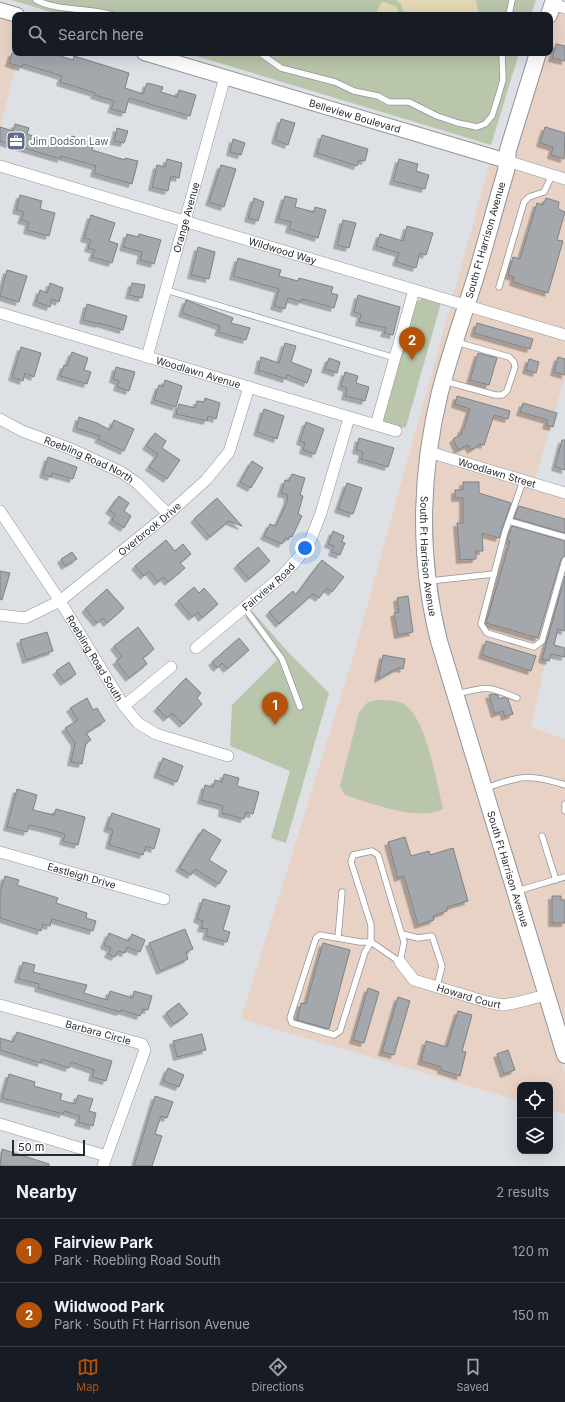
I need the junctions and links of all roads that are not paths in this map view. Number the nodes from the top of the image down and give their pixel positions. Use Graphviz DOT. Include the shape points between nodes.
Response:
graph roads {
  1 [pos="36,0"];
  2 [pos="512,0"];
  3 [pos="0,10"];
  4 [pos="103,12"];
  5 [pos="510,12"];
  6 [pos="12,14"];
  7 [pos="154,56"];
  8 [pos="264,56"];
  9 [pos="502,56"];
  10 [pos="537,56"];
  11 [pos="225,77"];
  12 [pos="507,161"];
  13 [pos="0,166"];
  14 [pos="552,175"];
  15 [pos="565,178"];
  16 [pos="186,222"];
  17 [pos="499,287"];
  18 [pos="166,290"];
  19 [pos="414,290"];
  20 [pos="466,305"];
  21 [pos="0,313"];
  22 [pos="565,335"];
  23 [pos="455,342"];
  24 [pos="147,357"];
  25 [pos="395,358"];
  26 [pos="443,381"];
  27 [pos="249,387"];
  28 [pos="349,418"];
  29 [pos="0,419"];
  30 [pos="376,425"];
  31 [pos="396,431"];
  32 [pos="429,452"];
  33 [pos="523,481"];
  34 [pos="565,493"];
  35 [pos="0,511"];
  36 [pos="168,514"];
  37 [pos="509,521"];
  38 [pos="565,537"];
  39 [pos="565,560"];
  40 [pos="494,574"];
  41 [pos="427,582"];
  42 [pos="60,601"];
  43 [pos="244,606"];
  44 [pos="0,615"];
  45 [pos="196,648"];
  46 [pos="171,667"];
  47 [pos="455,694"];
  48 [pos="517,698"];
  49 [pos="124,706"];
  50 [pos="300,707"];
  51 [pos="228,756"];
  52 [pos="565,785"];
  53 [pos="484,788"];
  54 [pos="565,804"];
  55 [pos="565,811"];
  56 [pos="542,836"];
  57 [pos="0,852"];
  58 [pos="565,877"];
  59 [pos="556,880"];
  60 [pos="342,892"];
  61 [pos="515,892"];
  62 [pos="164,899"];
  63 [pos="402,934"];
  64 [pos="338,938"];
  65 [pos="371,942"];
  66 [pos="400,962"];
  67 [pos="437,986"];
  68 [pos="546,995"];
  69 [pos="0,1005"];
  70 [pos="565,1055"];
  71 [pos="0,1124"];
  72 [pos="105,1161"];
  1 -- 4 [label="lane" via="57,7"];
  2 -- 5 [label="lane"];
  3 -- 6 [label="street"];
  7 -- 11 [label="street, Belleview Boulevard"];
  8 -- 9 [label="lane" via="281,68 329,80 389,102 409,102 438,116 477,127 485,124 492,116 503,80"];
  10 -- 12 [label="main road, South Ft Harrison Avenue" via="508,150"];
  11 -- 12 [label="street, Belleview Boulevard"];
  11 -- 16 [label="street, Orange Avenue"];
  12 -- 14 [label="street, Belleview Boulevard"];
  12 -- 20 [label="main road, South Ft Harrison Avenue"];
  13 -- 16 [label="street, Wildwood Way"];
  14 -- 15 [label="street, Belleview Boulevard"];
  14 -- 17 [label="lane" via="544,192 529,197 524,202"];
  16 -- 18 [label="street, Orange Avenue"];
  16 -- 19 [label="street, Wildwood Way"];
  18 -- 24 [label="street, Orange Avenue"];
  18 -- 25 [label="lane"];
  19 -- 20 [label="street, Wildwood Way"];
  19 -- 25 [label="street"];
  20 -- 22 [label="street, Wildwood Way"];
  20 -- 23 [label="main road, South Ft Harrison Avenue"];
  21 -- 24 [label="street, Woodlawn Avenue"];
  23 -- 26 [label="main road, South Ft Harrison Avenue"];
  23 -- 26 [label="lane" via="509,357 514,362 514,367 507,392 495,395"];
  24 -- 27 [label="street, Woodlawn Avenue"];
  25 -- 30 [label="street"];
  26 -- 32 [label="main road, South Ft Harrison Avenue"];
  27 -- 28 [label="street, Woodlawn Avenue"];
  27 -- 36 [label="street, Overbrook Drive" via="230,452 206,480"];
  28 -- 30 [label="street, Woodlawn Avenue"];
  28 -- 43 [label="street, Fairview Road" via="311,539 282,576"];
  29 -- 36 [label="street, Roebling Road North" via="22,431 71,449 121,472 137,483"];
  30 -- 31 [label="street, Woodlawn Avenue"];
  32 -- 33 [label="street, Woodlawn Street"];
  32 -- 41 [label="main road, South Ft Harrison Avenue" via="424,528"];
  33 -- 34 [label="street, Woodlawn Street"];
  33 -- 37 [label="lane"];
  35 -- 42 [label="street, Roebling Road South"];
  36 -- 42 [label="street, Overbrook Drive"];
  37 -- 38 [label="lane"];
  37 -- 40 [label="lane"];
  39 -- 40 [label="lane" via="542,641 534,647 487,633 481,624"];
  40 -- 41 [label="lane"];
  41 -- 47 [label="main road, South Ft Harrison Avenue" via="434,620"];
  42 -- 44 [label="street, Overbrook Drive" via="25,618"];
  42 -- 49 [label="street, Roebling Road South"];
  43 -- 45 [label="street, Fairview Road"];
  43 -- 50 [label="lane" via="282,659"];
  46 -- 49 [label="street"];
  47 -- 48 [label="lane" via="481,687"];
  47 -- 53 [label="main road, South Ft Harrison Avenue"];
  49 -- 51 [label="street, Roebling Road South" via="138,723 156,734"];
  52 -- 53 [label="lane" via="537,777 519,777"];
  53 -- 61 [label="main road, South Ft Harrison Avenue"];
  54 -- 55 [label="lane"];
  56 -- 59 [label="lane"];
  57 -- 62 [label="street, Eastleigh Drive"];
  58 -- 59 [label="lane"];
  59 -- 61 [label="lane"];
  60 -- 64 [label="lane"];
  61 -- 68 [label="main road, South Ft Harrison Avenue"];
  63 -- 65 [label="lane" via="378,855 372,851 353,855 351,862 371,925"];
  63 -- 66 [label="lane" via="404,942"];
  63 -- 67 [label="lane" via="418,938 432,936 442,966"];
  64 -- 65 [label="lane"];
  64 -- 65 [label="lane" via="320,935 316,938 290,1018 292,1023 334,1035 340,1031 365,952"];
  65 -- 66 [label="lane"];
  66 -- 67 [label="street, Howard Court" via="414,980"];
  67 -- 68 [label="street, Howard Court" via="503,1005"];
  68 -- 70 [label="main road, South Ft Harrison Avenue"];
  69 -- 72 [label="street, Barbara Circle" via="142,1044 145,1050"];
  71 -- 72 [label="street"];
}
